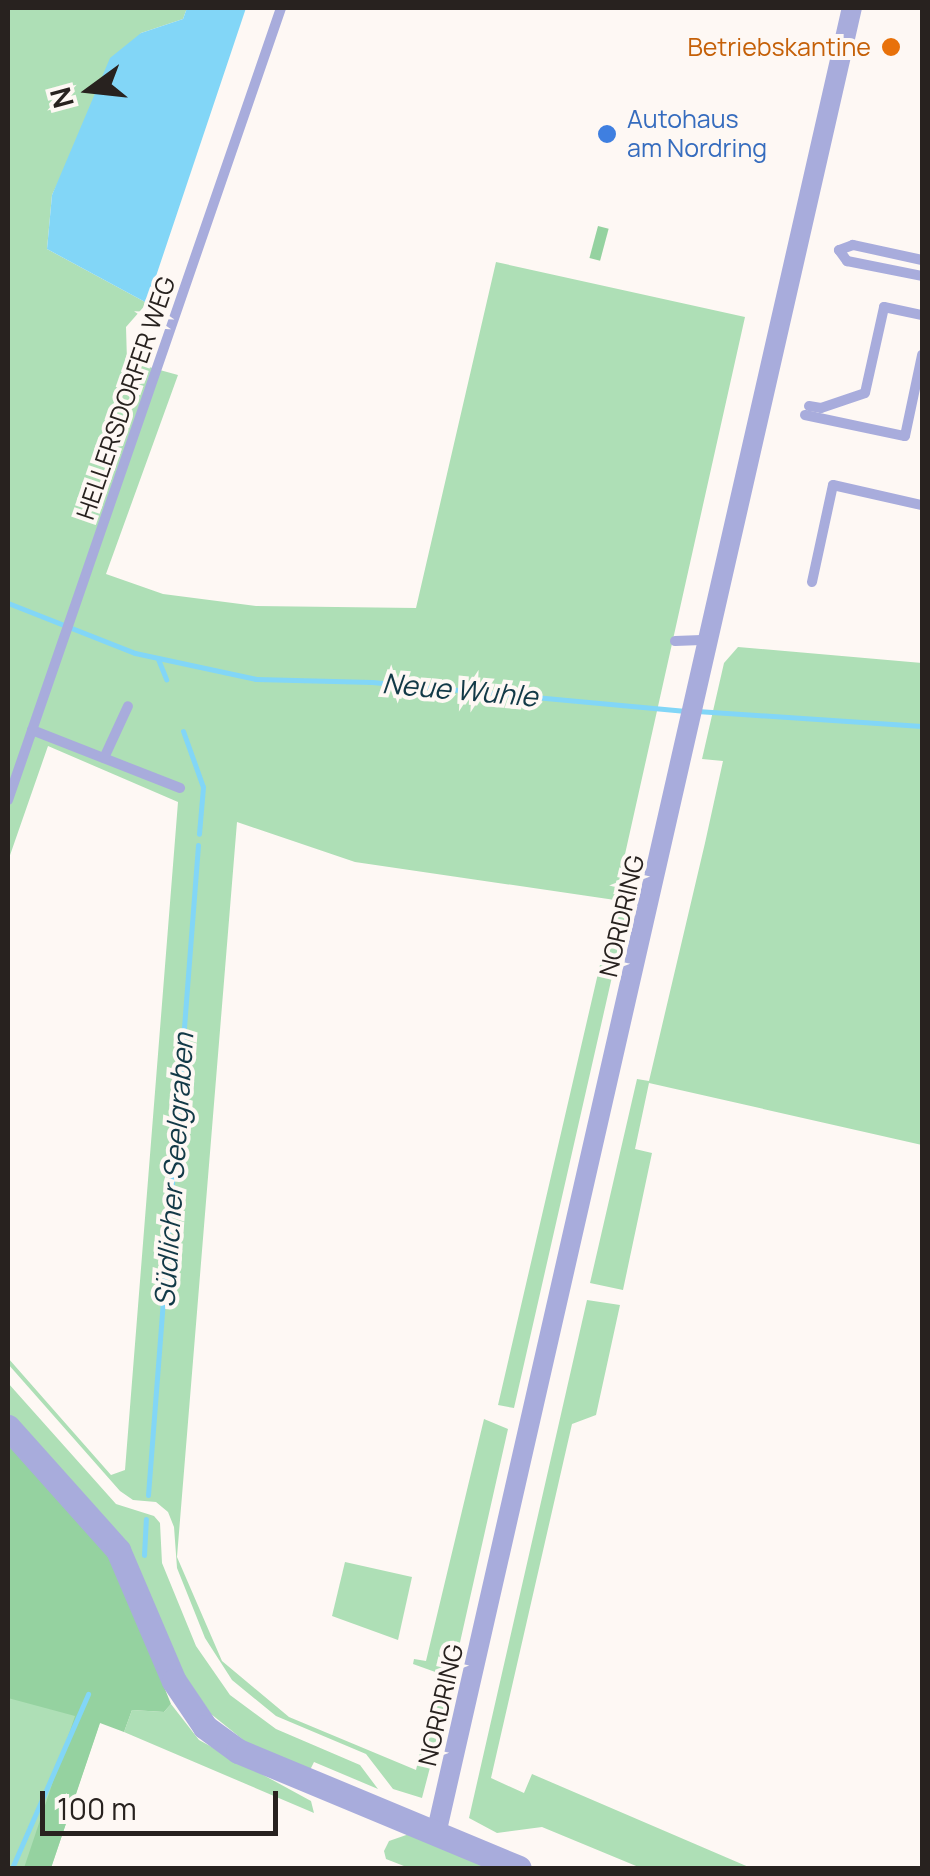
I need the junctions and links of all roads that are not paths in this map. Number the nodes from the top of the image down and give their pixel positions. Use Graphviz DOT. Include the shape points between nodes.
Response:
graph roads {
  1 [pos="281,8"];
  2 [pos="852,8"];
  3 [pos="922,260"];
  4 [pos="922,276"];
  5 [pos="922,316"];
  6 [pos="922,355"];
  7 [pos="922,504"];
  8 [pos="812,582"];
  9 [pos="675,640"];
  10 [pos="707,649"];
  11 [pos="128,706"];
  12 [pos="32,730"];
  13 [pos="104,758"];
  14 [pos="180,788"];
  15 [pos="8,800"];
  16 [pos="8,1427"];
  17 [pos="436,1834"];
  18 [pos="518,1868"];
  1 -- 12 [label="lane, HELLERSDORFER WEG"];
  2 -- 10 [label="street, NORDRING"];
  3 -- 4 [label="lane" via="852,245 839,250 847,260"];
  5 -- 6 [label="lane" via="884,307 865,393 807,410 905,436"];
  7 -- 8 [label="lane" via="833,485"];
  9 -- 10 [label="lane"];
  10 -- 17 [label="street, NORDRING"];
  11 -- 13 [label="lane"];
  12 -- 13 [label="lane"];
  12 -- 15 [label="lane, HELLERSDORFER WEG"];
  13 -- 14 [label="lane"];
  16 -- 17 [label="street" via="118,1550 174,1681 205,1727 238,1751"];
  17 -- 18 [label="street"];
}
